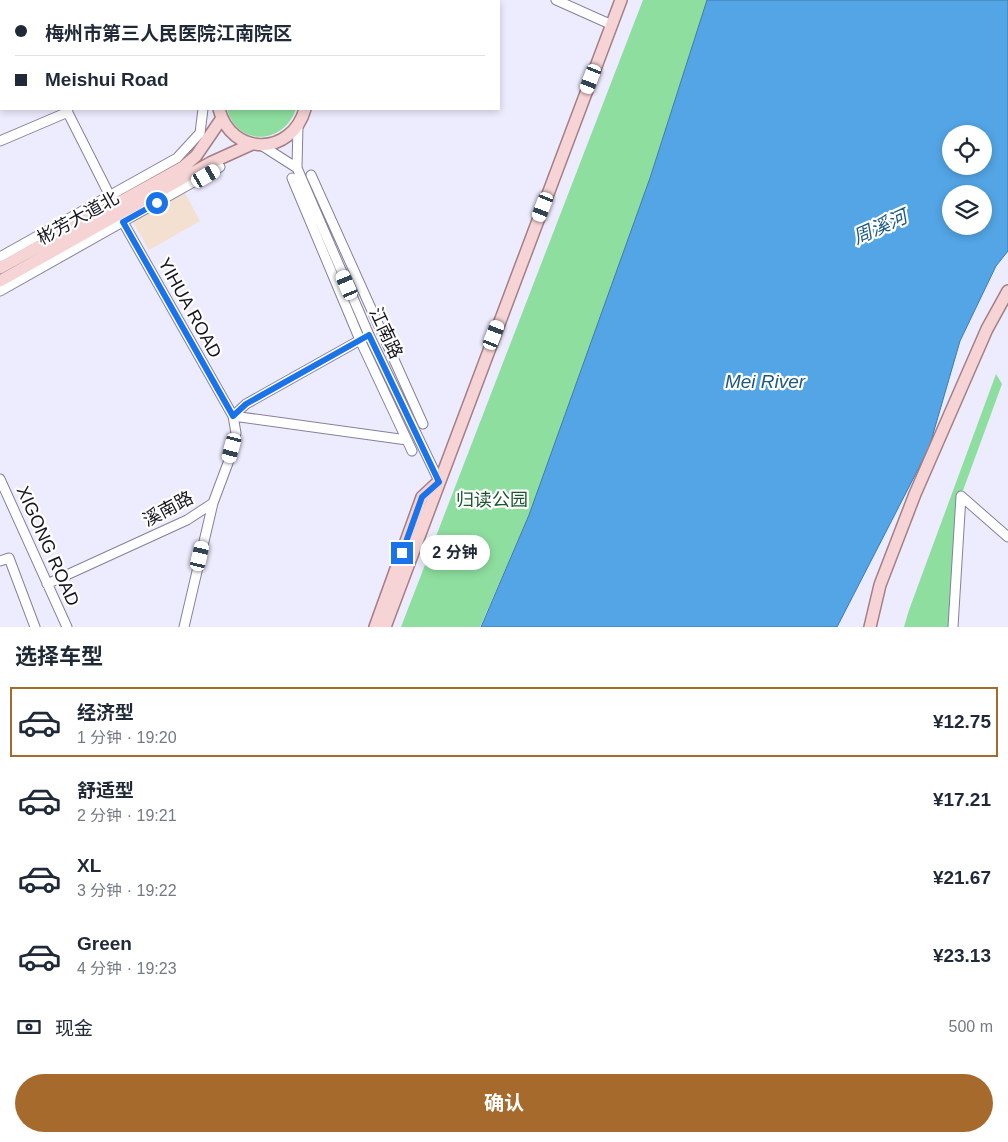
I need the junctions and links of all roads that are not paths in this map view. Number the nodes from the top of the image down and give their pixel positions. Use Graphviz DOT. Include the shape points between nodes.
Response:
graph roads {
  1 [pos="556,0"];
  2 [pos="621,0"];
  3 [pos="612,25"];
  4 [pos="203,110"];
  5 [pos="305,110"];
  6 [pos="67,111"];
  7 [pos="220,113"];
  8 [pos="298,125"];
  9 [pos="0,141"];
  10 [pos="257,144"];
  11 [pos="220,168"];
  12 [pos="297,168"];
  13 [pos="311,175"];
  14 [pos="292,178"];
  15 [pos="117,209"];
  16 [pos="0,257"];
  17 [pos="0,268"];
  18 [pos="0,281"];
  19 [pos="0,291"];
  20 [pos="1008,291"];
  21 [pos="369,335"];
  22 [pos="360,340"];
  23 [pos="233,416"];
  24 [pos="423,424"];
  25 [pos="407,440"];
  26 [pos="412,451"];
  27 [pos="0,479"];
  28 [pos="439,482"];
  29 [pos="213,503"];
  30 [pos="1008,537"];
  31 [pos="0,561"];
  32 [pos="47,584"];
  33 [pos="35,627"];
  34 [pos="67,627"];
  35 [pos="184,627"];
  36 [pos="375,627"];
  37 [pos="385,627"];
  38 [pos="870,627"];
  39 [pos="953,627"];
  1 -- 3 [label="street"];
  2 -- 3 [label="main road"];
  3 -- 28 [label="main road"];
  4 -- 15 [label="street" via="200,133 177,158"];
  5 -- 8 [label="main road"];
  6 -- 9 [label="street"];
  6 -- 15 [label="street, YIHUA ROAD"];
  7 -- 10 [label="main road" via="237,137"];
  7 -- 15 [label="main road, 彬芳大道北" via="196,156"];
  8 -- 10 [label="main road, 彬芳大道北" via="278,142"];
  8 -- 12 [label="street, 江南路"];
  10 -- 12 [label="street"];
  10 -- 15 [label="main road, 彬芳大道北"];
  11 -- 15 [label="street"];
  12 -- 21 [label="street, 江南路"];
  13 -- 24 [label="street"];
  14 -- 22 [label="street"];
  15 -- 16 [label="street"];
  15 -- 17 [label="main road, 彬芳大道北"];
  15 -- 18 [label="main road, 彬芳大道北"];
  15 -- 19 [label="street"];
  15 -- 23 [label="street, YIHUA ROAD"];
  20 -- 38 [label="main road" via="987,329 915,494 880,585"];
  21 -- 22 [label="street"];
  21 -- 28 [label="street, 江南路"];
  22 -- 23 [label="street" via="246,404"];
  22 -- 25 [label="street"];
  23 -- 25 [label="street"];
  23 -- 29 [label="street, 溪南路" via="236,434"];
  25 -- 26 [label="street"];
  27 -- 32 [label="street, XIGONG ROAD"];
  28 -- 36 [label="main road" via="422,497"];
  28 -- 37 [label="main road"];
  29 -- 32 [label="street, 溪南路" via="187,520"];
  29 -- 35 [label="street"];
  30 -- 39 [label="street" via="961,496"];
  31 -- 33 [label="street" via="9,558"];
  32 -- 34 [label="street, XIGONG ROAD"];
}
